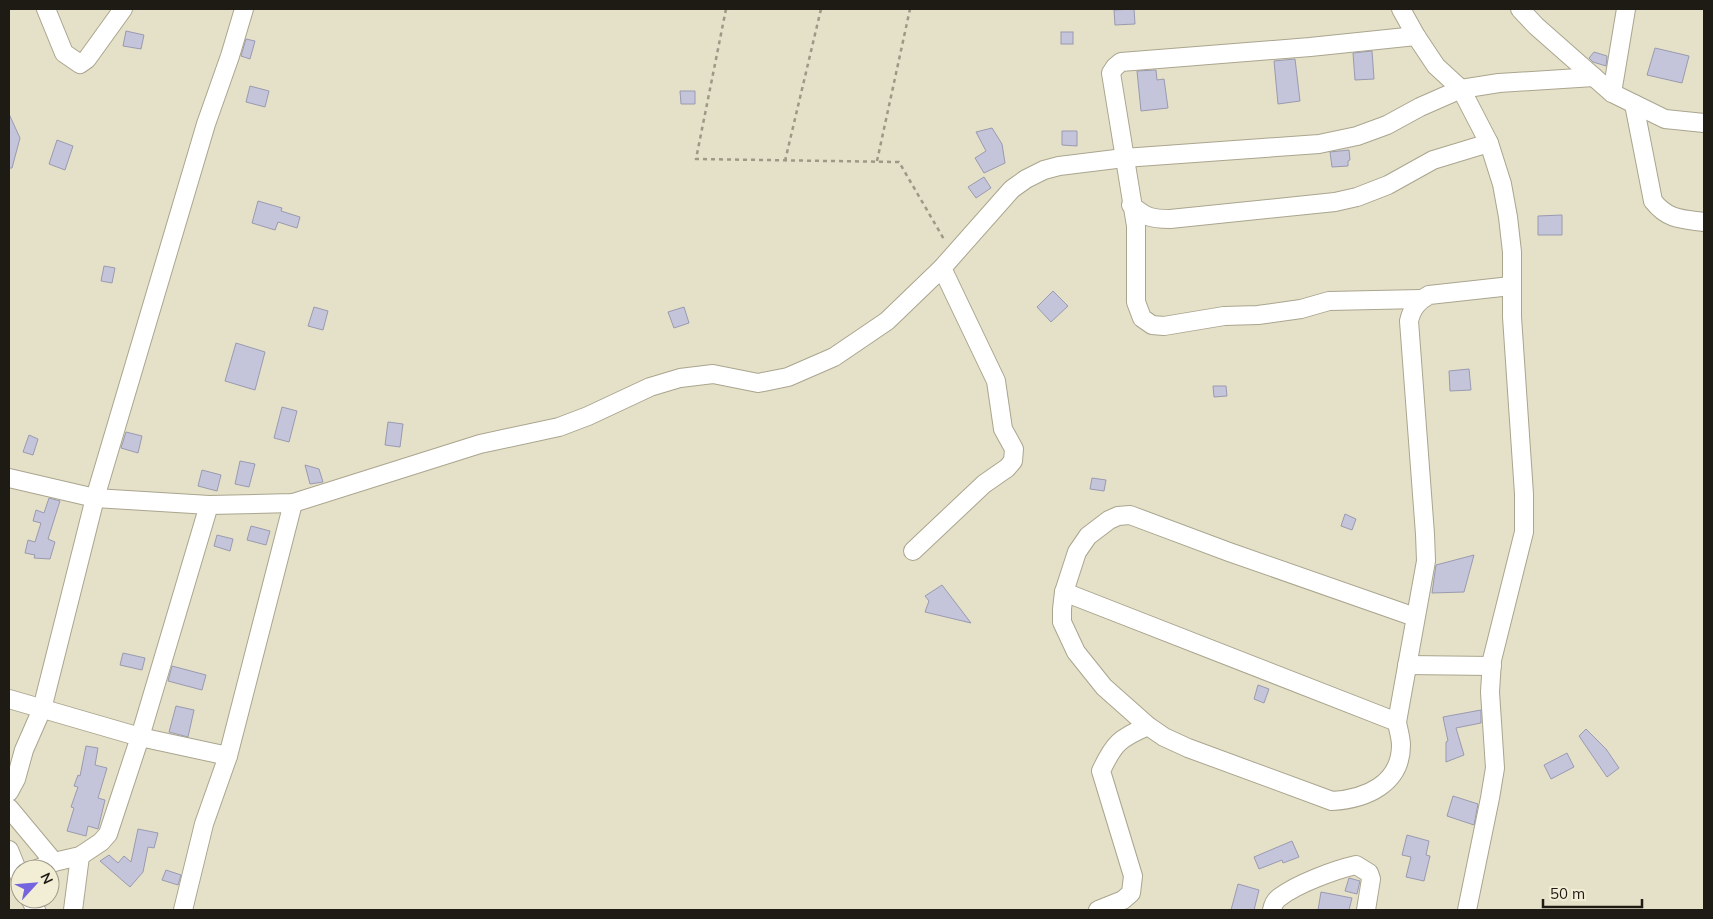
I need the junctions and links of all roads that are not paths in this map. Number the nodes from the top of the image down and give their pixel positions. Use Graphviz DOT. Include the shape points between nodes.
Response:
graph roads {
  1 [pos="46,9"];
  2 [pos="123,9"];
  3 [pos="244,9"];
  4 [pos="1401,9"];
  5 [pos="1520,9"];
  6 [pos="1626,9"];
  7 [pos="1416,36"];
  8 [pos="1594,77"];
  9 [pos="1461,89"];
  10 [pos="1612,93"];
  11 [pos="1634,104"];
  12 [pos="1704,123"];
  13 [pos="1489,143"];
  14 [pos="1124,158"];
  15 [pos="1131,205"];
  16 [pos="1704,222"];
  17 [pos="948,262"];
  18 [pos="1511,286"];
  19 [pos="1421,299"];
  20 [pos="9,478"];
  21 [pos="96,498"];
  22 [pos="293,503"];
  23 [pos="209,505"];
  24 [pos="913,551"];
  25 [pos="1064,592"];
  26 [pos="1415,617"];
  27 [pos="1407,665"];
  28 [pos="1492,666"];
  29 [pos="9,699"];
  30 [pos="42,708"];
  31 [pos="1397,722"];
  32 [pos="1148,726"];
  33 [pos="140,737"];
  34 [pos="228,756"];
  35 [pos="9,792"];
  36 [pos="9,808"];
  37 [pos="80,856"];
  38 [pos="52,859"];
  39 [pos="60,861"];
  40 [pos="73,910"];
  41 [pos="183,910"];
  42 [pos="1098,910"];
  43 [pos="1272,910"];
  44 [pos="1366,910"];
  45 [pos="1467,910"];
  1 -- 2 [label="street" via="64,53 80,64"];
  3 -- 21 [label="street" via="206,124"];
  4 -- 7 [label="street"];
  5 -- 8 [label="street"];
  6 -- 10 [label="street"];
  7 -- 9 [label="street" via="1436,66"];
  7 -- 14 [label="street" via="1121,62 1112,73"];
  8 -- 9 [label="street" via="1499,83"];
  8 -- 10 [label="street"];
  9 -- 13 [label="street"];
  9 -- 14 [label="street" via="1387,125 1357,136 1319,144"];
  10 -- 11 [label="street"];
  11 -- 12 [label="street" via="1665,118"];
  11 -- 16 [label="street" via="1653,201 1661,211 1673,217"];
  13 -- 15 [label="street" via="1433,160 1388,185 1335,202 1170,219 1151,219"];
  13 -- 18 [label="street" via="1508,217"];
  14 -- 15 [label="street"];
  14 -- 17 [label="street" via="1059,166 1026,179 1012,189"];
  15 -- 19 [label="street" via="1136,226 1136,302 1142,318 1152,325 1258,315 1329,301"];
  17 -- 22 [label="street" via="887,322 834,357 788,377 758,383 713,374 680,378 650,387 559,427 480,444"];
  17 -- 24 [label="street" via="996,381 1003,429 1014,449 1013,461"];
  18 -- 19 [label="street" via="1440,293"];
  18 -- 28 [label="street" via="1524,532"];
  19 -- 26 [label="street" via="1409,321 1426,561"];
  20 -- 21 [label="street"];
  21 -- 23 [label="street"];
  21 -- 30 [label="street"];
  22 -- 23 [label="street"];
  22 -- 34 [label="street"];
  23 -- 33 [label="street"];
  25 -- 26 [label="street" via="1077,552 1088,536 1109,520 1130,515"];
  25 -- 31 [label="street"];
  25 -- 32 [label="street" via="1062,622 1076,652 1104,687"];
  26 -- 27 [label="street"];
  27 -- 28 [label="street"];
  27 -- 31 [label="street"];
  28 -- 45 [label="street" via="1490,692 1495,768"];
  29 -- 30 [label="street"];
  30 -- 33 [label="street"];
  30 -- 35 [label="street"];
  31 -- 32 [label="street" via="1401,744 1393,775 1372,792 1349,800 1332,801 1188,748 1164,738"];
  32 -- 42 [label="street" via="1128,735 1110,750 1101,771 1133,876 1132,893"];
  33 -- 34 [label="street"];
  33 -- 37 [label="street" via="108,834"];
  34 -- 41 [label="street" via="204,824"];
  36 -- 38 [label="street"];
  37 -- 39 [label="street"];
  37 -- 40 [label="street"];
  43 -- 44 [label="street" via="1278,898 1356,864 1370,873"];
}
